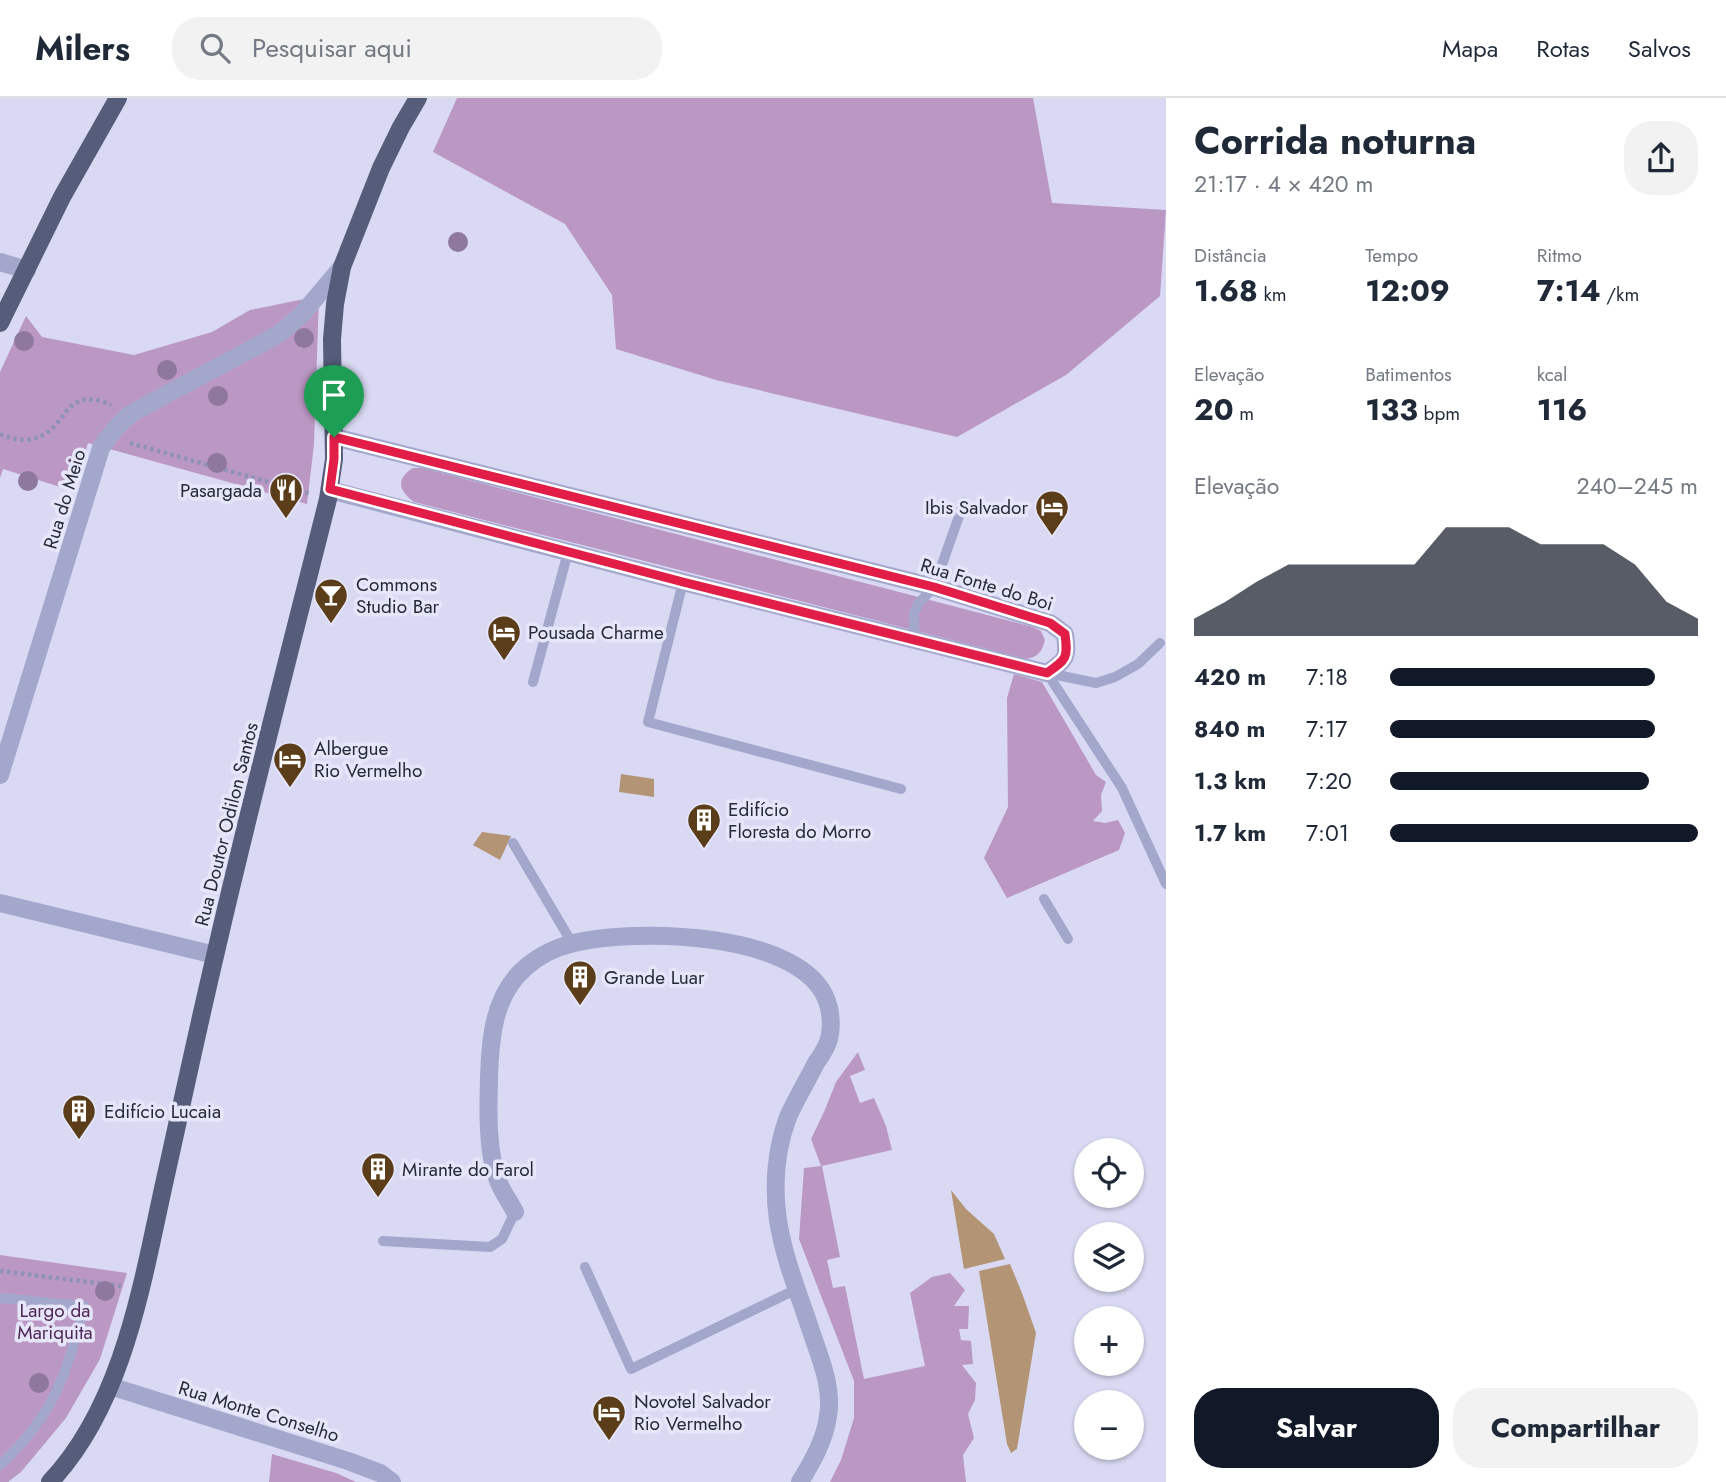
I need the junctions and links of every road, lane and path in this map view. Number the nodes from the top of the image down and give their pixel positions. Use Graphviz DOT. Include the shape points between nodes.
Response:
graph roads {
  1 [pos="118,98"];
  2 [pos="418,98"];
  3 [pos="0,262"];
  4 [pos="342,267"];
  5 [pos="27,270"];
  6 [pos="0,323"];
  7 [pos="132,413"];
  8 [pos="0,434"];
  9 [pos="108,437"];
  10 [pos="334,437"];
  11 [pos="329,494"];
  12 [pos="964,502"];
  13 [pos="568,552"];
  14 [pos="683,582"];
  15 [pos="934,587"];
  16 [pos="921,640"];
  17 [pos="1160,643"];
  18 [pos="1047,673"];
  19 [pos="533,681"];
  20 [pos="0,775"];
  21 [pos="901,789"];
  22 [pos="513,843"];
  23 [pos="1166,884"];
  24 [pos="1044,899"];
  25 [pos="0,903"];
  26 [pos="1068,939"];
  27 [pos="572,943"];
  28 [pos="215,954"];
  29 [pos="515,1212"];
  30 [pos="383,1241"];
  31 [pos="585,1267"];
  32 [pos="0,1271"];
  33 [pos="141,1289"];
  34 [pos="797,1289"];
  35 [pos="0,1298"];
  36 [pos="110,1386"];
  37 [pos="0,1465"];
  38 [pos="50,1482"];
  39 [pos="392,1482"];
  40 [pos="800,1482"];
  1 -- 5 [label="main road"];
  2 -- 4 [label="main road, Rua Doutor Odilon Santos" via="382,168"];
  3 -- 5 [label="street"];
  4 -- 7 [label="street, Rua do Meio" via="279,334"];
  4 -- 10 [label="main road, Rua Doutor Odilon Santos" via="332,339"];
  5 -- 6 [label="main road"];
  7 -- 8 [label="path" via="93,399 82,400 32,440"];
  7 -- 9 [label="street, Rua do Meio"];
  9 -- 11 [label="path"];
  9 -- 20 [label="street, Rua do Meio"];
  10 -- 11 [label="main road, Rua Doutor Odilon Santos"];
  10 -- 15 [label="street, Rua Fonte do Boi"];
  11 -- 13 [label="street"];
  11 -- 28 [label="main road, Rua Doutor Odilon Santos"];
  12 -- 15 [label="lane"];
  13 -- 14 [label="street"];
  13 -- 19 [label="lane"];
  14 -- 16 [label="street"];
  14 -- 21 [label="lane" via="648,722"];
  15 -- 16 [label="lane" via="914,613 914,631"];
  15 -- 18 [label="street, Rua Fonte do Boi" via="1050,623 1065,634 1067,653"];
  16 -- 18 [label="street"];
  17 -- 18 [label="lane" via="1138,664 1096,683"];
  18 -- 23 [label="lane" via="1122,788"];
  22 -- 27 [label="lane"];
  24 -- 26 [label="lane"];
  25 -- 28 [label="street"];
  27 -- 29 [label="street" via="524,968 506,990 495,1016 488,1101 491,1155 498,1183"];
  27 -- 34 [label="street" via="644,936 727,941 790,962 819,985 831,1020 829,1039 789,1117 779,1149 776,1184 786,1258"];
  28 -- 33 [label="main road, Rua Doutor Odilon Santos"];
  29 -- 30 [label="lane" via="502,1239 490,1248"];
  31 -- 34 [label="lane" via="631,1370"];
  32 -- 33 [label="path"];
  33 -- 36 [label="main road, Rua Doutor Odilon Santos"];
  34 -- 40 [label="street" via="829,1395 821,1441"];
  35 -- 37 [label="lane" via="84,1306 69,1364 51,1403"];
  36 -- 38 [label="main road" via="78,1445"];
  36 -- 39 [label="street, Rua Monte Conselho" via="348,1461"];
}
